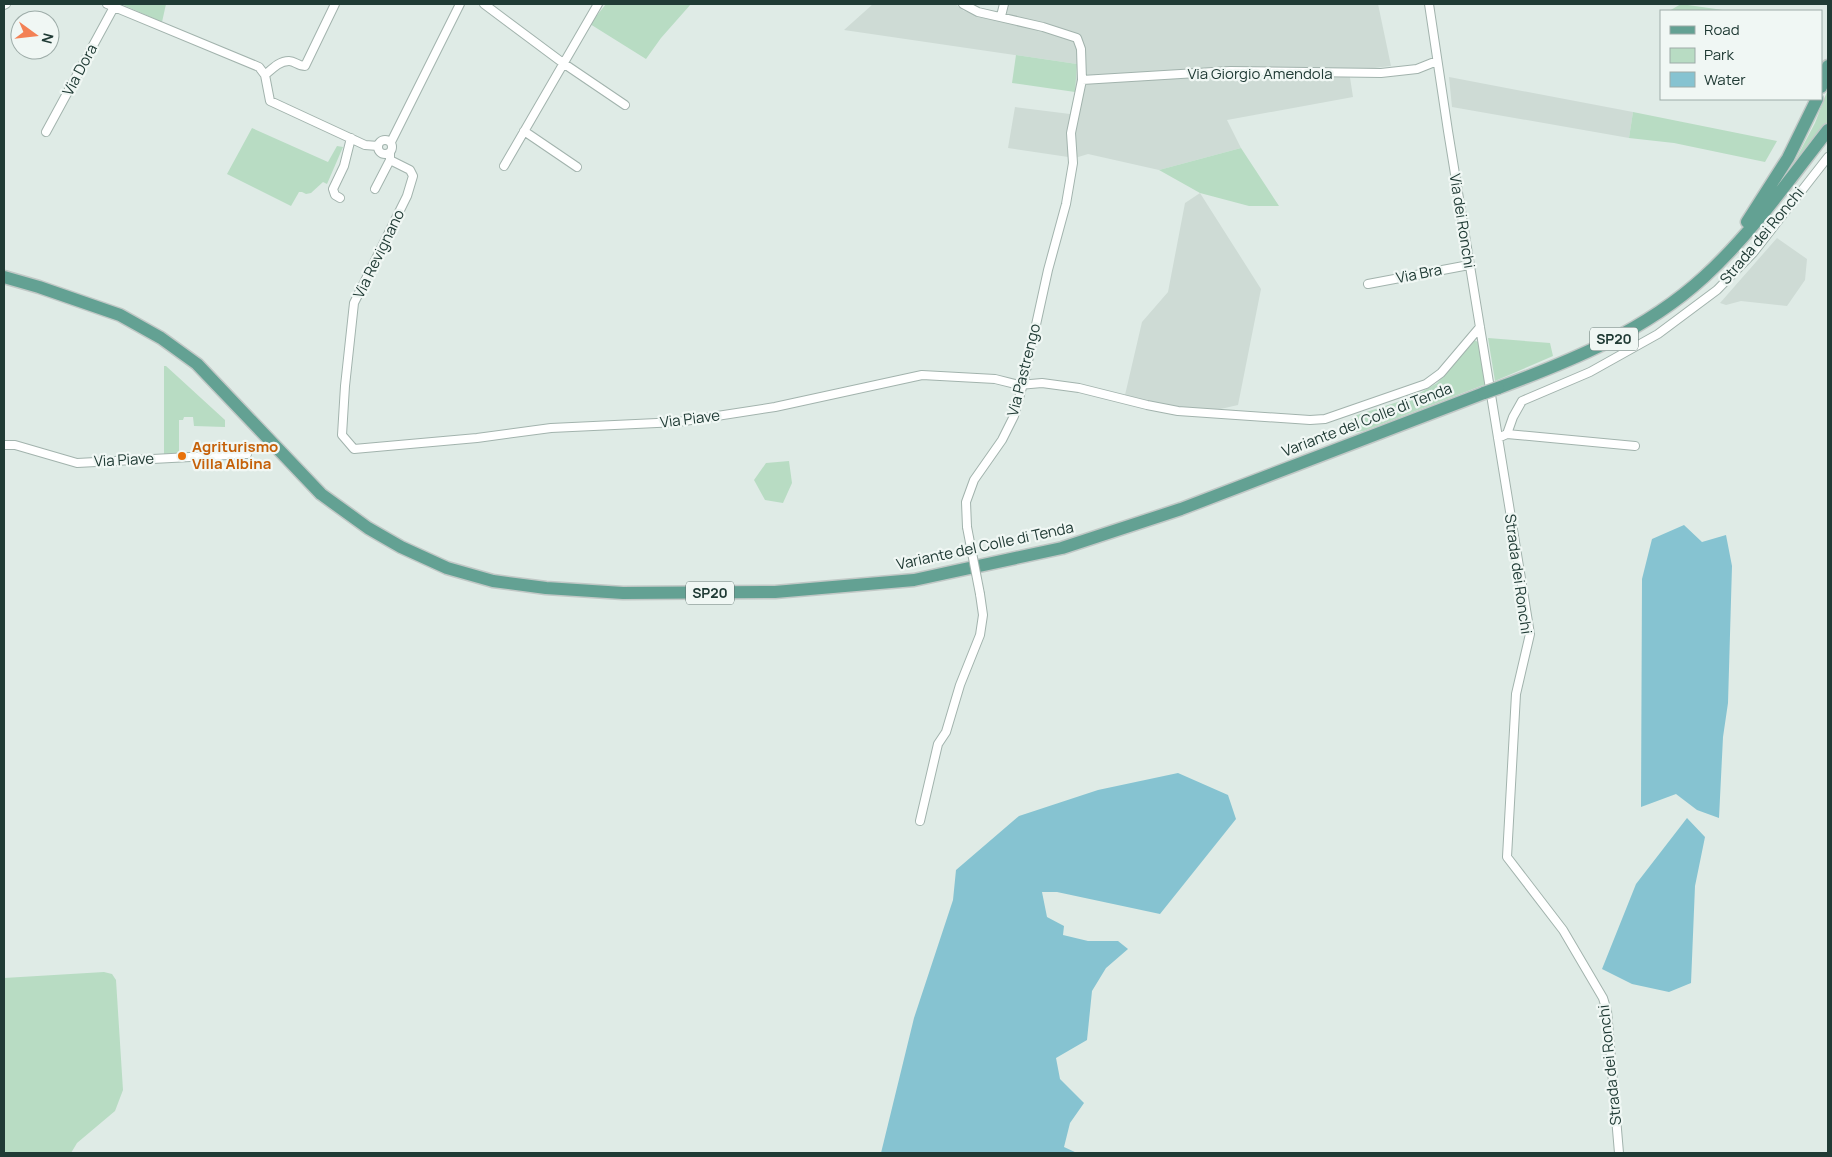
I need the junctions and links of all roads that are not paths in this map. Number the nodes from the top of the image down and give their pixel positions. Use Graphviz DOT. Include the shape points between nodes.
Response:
graph roads {
  1 [pos="335,4"];
  2 [pos="460,4"];
  3 [pos="484,4"];
  4 [pos="598,4"];
  5 [pos="963,4"];
  6 [pos="1004,4"];
  7 [pos="1429,4"];
  8 [pos="111,5"];
  9 [pos="1001,16"];
  10 [pos="1437,61"];
  11 [pos="563,63"];
  12 [pos="1828,66"];
  13 [pos="265,75"];
  14 [pos="1082,80"];
  15 [pos="1822,84"];
  16 [pos="1817,100"];
  17 [pos="625,105"];
  18 [pos="1828,130"];
  19 [pos="524,131"];
  20 [pos="46,132"];
  21 [pos="351,138"];
  22 [pos="391,142"];
  23 [pos="378,146"];
  24 [pos="390,156"];
  25 [pos="1828,157"];
  26 [pos="504,166"];
  27 [pos="577,167"];
  28 [pos="375,189"];
  29 [pos="340,198"];
  30 [pos="1469,265"];
  31 [pos="1717,265"];
  32 [pos="4,270"];
  33 [pos="4,277"];
  34 [pos="1368,284"];
  35 [pos="39,287"];
  36 [pos="1480,328"];
  37 [pos="1023,384"];
  38 [pos="1507,434"];
  39 [pos="1498,438"];
  40 [pos="4,445"];
  41 [pos="1635,446"];
  42 [pos="354,449"];
  43 [pos="247,454"];
  44 [pos="920,821"];
  45 [pos="1619,1153"];
  1 -- 13 [label="street" via="304,66 290,61 279,63"];
  2 -- 22 [label="street"];
  3 -- 11 [label="street"];
  4 -- 11 [label="street"];
  5 -- 9 [label="street" via="978,12"];
  6 -- 9 [label="street"];
  7 -- 10 [label="street, Via dei Ronchi"];
  8 -- 13 [label="street" via="259,67"];
  8 -- 20 [label="street, Via Dora"];
  9 -- 14 [label="street, Via Pastrengo" via="1077,38 1081,49"];
  10 -- 14 [label="street, Via Giorgio Amendola" via="1416,69 1381,73 1230,71"];
  10 -- 30 [label="street, Via dei Ronchi"];
  11 -- 17 [label="street"];
  11 -- 19 [label="street"];
  12 -- 15 [label="main road"];
  13 -- 21 [label="street, Via Revignano" via="270,101"];
  14 -- 37 [label="street, Via Pastrengo" via="1070,133 1073,163 1068,195"];
  16 -- 31 [label="main road, SP20" via="1788,158"];
  18 -- 31 [label="main road, Variante del Colle di Tenda / SP20" via="1751,228"];
  19 -- 26 [label="street"];
  19 -- 27 [label="street"];
  21 -- 23 [label="street, Via Revignano"];
  21 -- 29 [label="street" via="344,166 333,189"];
  22 -- 23 [label="street" via="386,139"];
  22 -- 24 [label="street"];
  23 -- 24 [label="street, Via Revignano" via="380,152"];
  24 -- 28 [label="street"];
  24 -- 42 [label="street, Via Revignano" via="410,170 413,176 407,196 354,303 342,435"];
  25 -- 38 [label="street, Strada dei Ronchi" via="1753,253 1717,290 1658,334 1599,368 1522,402"];
  30 -- 34 [label="street, Via Bra"];
  30 -- 36 [label="street, Via dei Ronchi"];
  31 -- 35 [label="main road, Variante del Colle di Tenda / SP20, bridge" via="1667,305 1618,338 1558,366 1181,509 1062,548 914,580 775,592 623,593 546,588 493,580 447,568 400,547 321,494 197,364 161,338 120,315"];
  32 -- 35 [label="street"];
  33 -- 35 [label="main road, Variante del Colle di Tenda / SP20"];
  36 -- 37 [label="street, Via Piave" via="1441,373 1426,384 1325,419 1178,411 1078,388"];
  36 -- 39 [label="street, Via dei Ronchi"];
  37 -- 42 [label="street, Via Piave" via="922,375 775,406 678,422 551,428"];
  37 -- 44 [label="street, Via Pastrengo, bridge" via="1008,431 974,480 966,502 967,527 984,615 946,732 938,744"];
  38 -- 39 [label="street"];
  38 -- 41 [label="street"];
  39 -- 45 [label="street, Strada dei Ronchi" via="1530,634 1516,694 1506,857 1563,930 1603,998 1607,1011"];
  40 -- 43 [label="street, Via Piave" via="77,463"];
}
